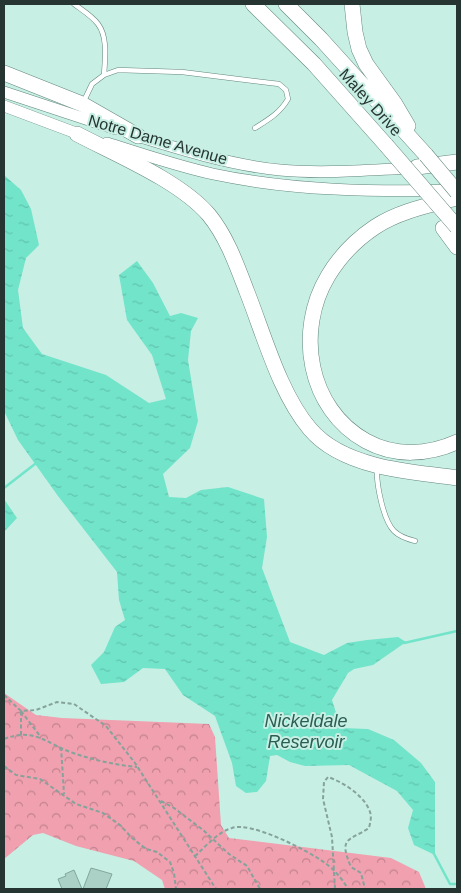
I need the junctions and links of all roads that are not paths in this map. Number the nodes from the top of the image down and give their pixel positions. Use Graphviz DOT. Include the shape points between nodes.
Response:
graph roads {
  1 [pos="74,4"];
  2 [pos="253,4"];
  3 [pos="286,4"];
  4 [pos="352,4"];
  5 [pos="4,73"];
  6 [pos="104,75"];
  7 [pos="4,92"];
  8 [pos="82,104"];
  9 [pos="4,106"];
  10 [pos="255,128"];
  11 [pos="78,134"];
  12 [pos="138,136"];
  13 [pos="426,155"];
  14 [pos="457,162"];
  15 [pos="457,166"];
  16 [pos="415,172"];
  17 [pos="457,191"];
  18 [pos="457,198"];
  19 [pos="450,228"];
  20 [pos="457,247"];
  21 [pos="457,442"];
  22 [pos="377,466"];
  23 [pos="457,478"];
  24 [pos="415,541"];
  1 -- 6 [label="lane" via="98,24 103,34"];
  2 -- 16 [label="highway, Maley Drive, bridge"];
  3 -- 13 [label="highway, Maley Drive"];
  4 -- 13 [label="highway" via="355,32 366,64"];
  5 -- 8 [label="highway"];
  6 -- 8 [label="lane" via="92,84"];
  6 -- 10 [label="lane" via="118,70 182,72 279,84 286,90 288,99 272,118"];
  7 -- 12 [label="main road, Notre Dame Avenue"];
  8 -- 12 [label="highway"];
  9 -- 11 [label="main road, Notre Dame Avenue"];
  11 -- 17 [label="main road, Notre Dame Avenue" via="172,164 279,184 345,190"];
  11 -- 22 [label="highway" via="176,186 210,215 232,254 298,414 325,443"];
  12 -- 16 [label="main road, Notre Dame Avenue" via="216,159 279,170"];
  13 -- 17 [label="highway, Maley Drive, bridge"];
  14 -- 16 [label="highway"];
  15 -- 16 [label="main road, Notre Dame Avenue"];
  16 -- 19 [label="highway, Maley Drive, bridge"];
  18 -- 21 [label="highway" via="390,219 376,226 350,248 328,275 320,291 311,325 310,359 320,393 334,415 359,438 405,453 444,448"];
  19 -- 20 [label="highway, Maley Drive"];
  22 -- 23 [label="highway"];
  22 -- 24 [label="lane" via="376,481 390,525 401,537"];
}
